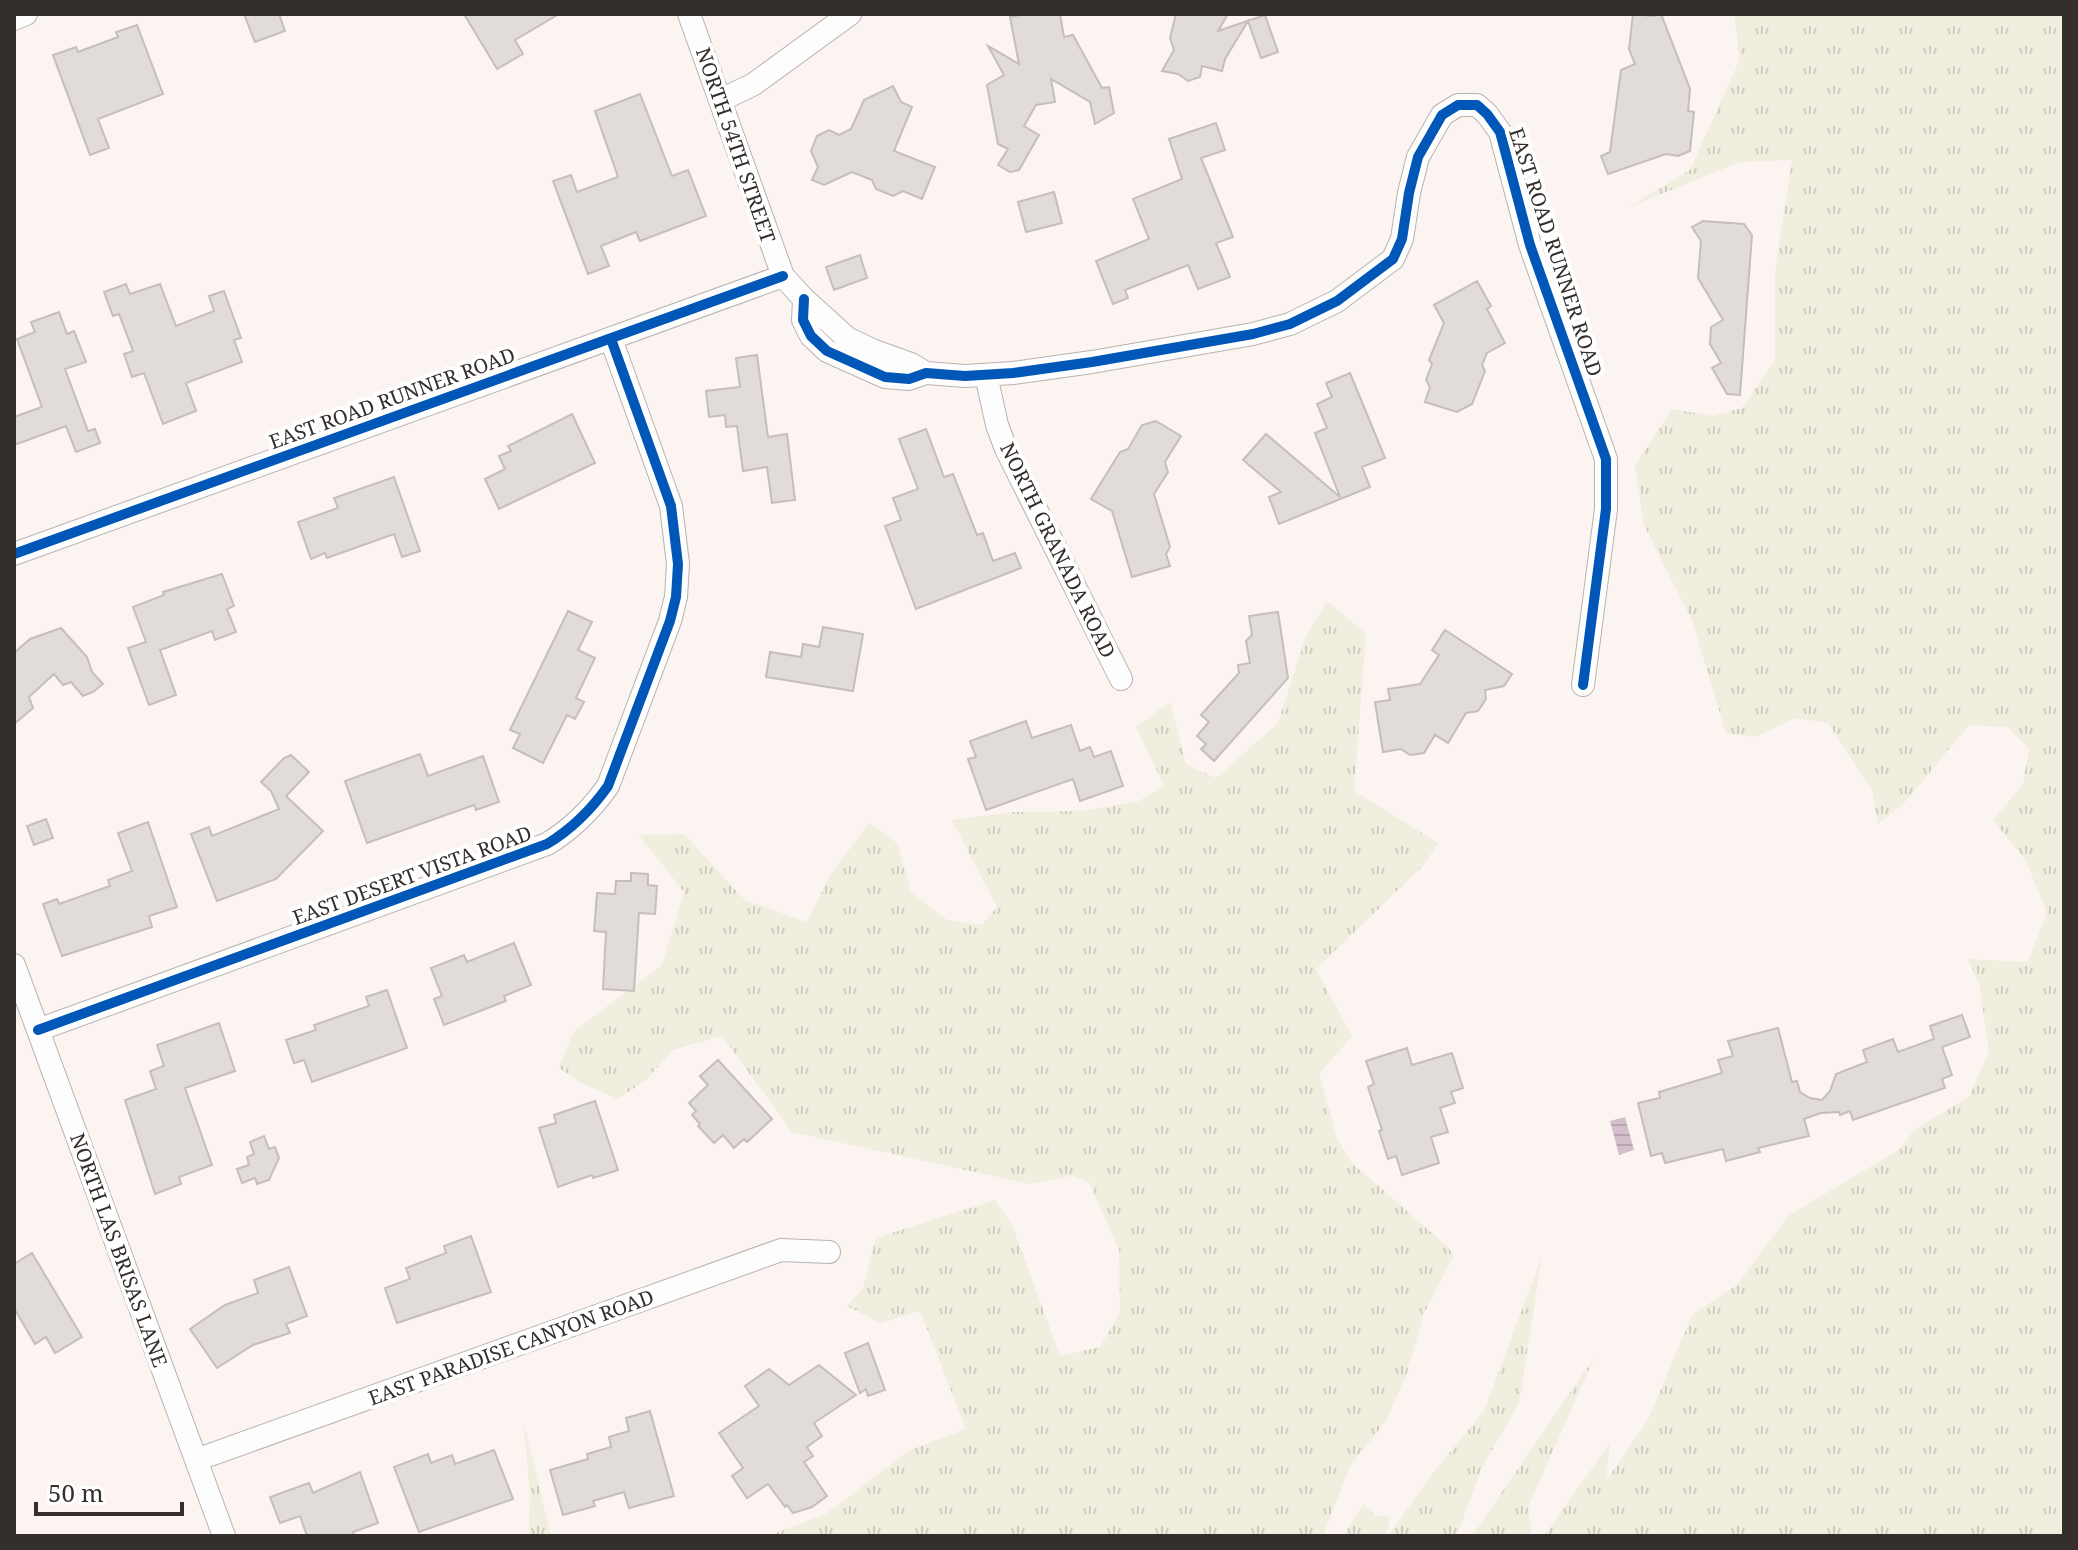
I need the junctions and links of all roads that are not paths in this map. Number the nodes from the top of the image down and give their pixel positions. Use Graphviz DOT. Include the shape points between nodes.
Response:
graph roads {
  1 [pos="26,14"];
  2 [pos="689,14"];
  3 [pos="850,14"];
  4 [pos="14,19"];
  5 [pos="721,100"];
  6 [pos="783,276"];
  7 [pos="611,339"];
  8 [pos="986,375"];
  9 [pos="14,554"];
  10 [pos="1121,679"];
  11 [pos="1583,685"];
  12 [pos="14,965"];
  13 [pos="38,1030"];
  14 [pos="829,1252"];
  15 [pos="196,1460"];
  16 [pos="224,1536"];
  1 -- 4 [label="street"];
  2 -- 5 [label="street, NORTH 54TH STREET"];
  3 -- 5 [label="street" via="754,84"];
  5 -- 6 [label="street, NORTH 54TH STREET"];
  6 -- 7 [label="street, EAST ROAD RUNNER ROAD"];
  6 -- 8 [label="street, EAST ROAD RUNNER ROAD" via="804,299 803,320 827,351 885,377"];
  7 -- 9 [label="street, EAST ROAD RUNNER ROAD"];
  7 -- 13 [label="street, EAST DESERT VISTA ROAD" via="671,506 678,564 670,621 608,786 594,806 547,844"];
  8 -- 10 [label="street, NORTH GRANADA ROAD" via="1006,449"];
  8 -- 11 [label="street, EAST ROAD RUNNER ROAD" via="1253,334 1290,324 1337,301 1393,259 1418,157 1442,115 1458,105 1477,105 1500,132 1530,245 1606,459 1606,509"];
  12 -- 13 [label="street, NORTH LAS BRISAS LANE"];
  13 -- 15 [label="street, NORTH LAS BRISAS LANE"];
  14 -- 15 [label="street, EAST PARADISE CANYON ROAD" via="781,1250"];
  15 -- 16 [label="street, NORTH LAS BRISAS LANE"];
}
